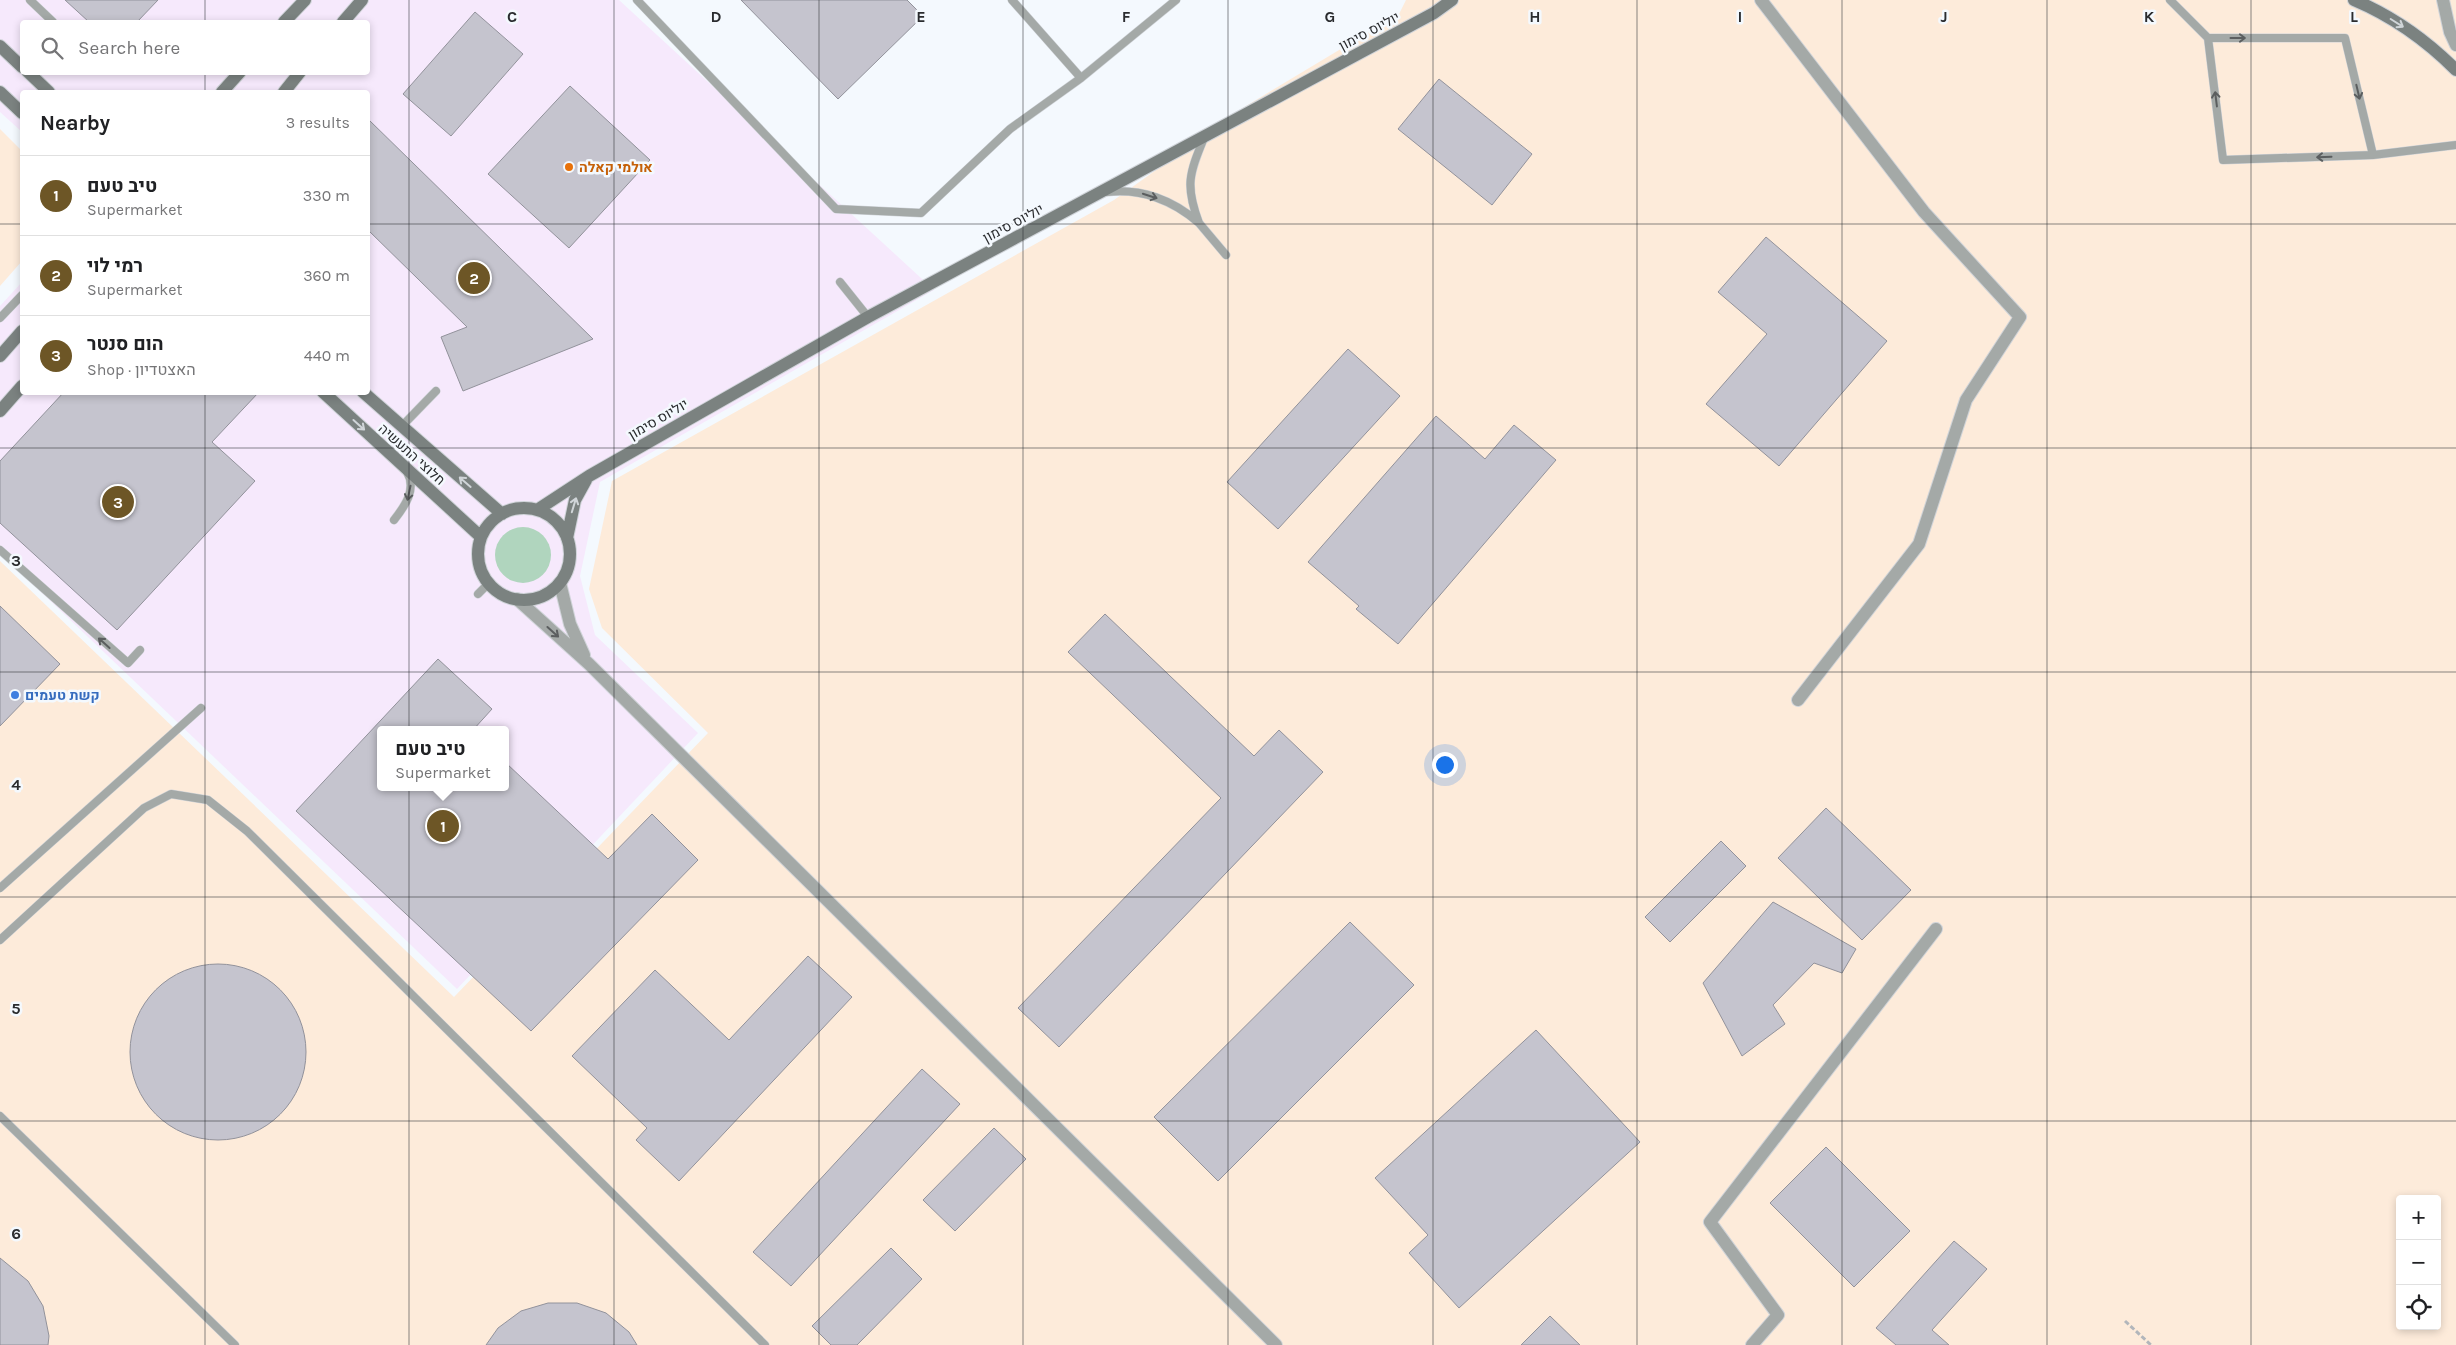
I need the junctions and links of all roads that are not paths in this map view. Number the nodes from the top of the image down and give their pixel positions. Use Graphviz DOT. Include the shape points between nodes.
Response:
graph roads {
  1 [pos="30,0"];
  2 [pos="305,0"];
  3 [pos="362,0"];
  4 [pos="637,0"];
  5 [pos="1012,0"];
  6 [pos="1176,0"];
  7 [pos="1452,0"];
  8 [pos="1461,0"];
  9 [pos="1761,0"];
  10 [pos="2170,0"];
  11 [pos="2354,0"];
  12 [pos="2443,0"];
  13 [pos="1434,13"];
  14 [pos="51,20"];
  15 [pos="286,20"];
  16 [pos="344,20"];
  17 [pos="2208,38"];
  18 [pos="2456,44"];
  19 [pos="0,46"];
  20 [pos="20,65"];
  21 [pos="2456,70"];
  22 [pos="31,75"];
  23 [pos="237,75"];
  24 [pos="298,75"];
  25 [pos="1081,78"];
  26 [pos="47,90"];
  27 [pos="224,90"];
  28 [pos="286,90"];
  29 [pos="0,92"];
  30 [pos="20,111"];
  31 [pos="1204,138"];
  32 [pos="2456,145"];
  33 [pos="2373,155"];
  34 [pos="1102,192"];
  35 [pos="1199,223"];
  36 [pos="1226,255"];
  37 [pos="840,282"];
  38 [pos="20,296"];
  39 [pos="868,317"];
  40 [pos="0,318"];
  41 [pos="20,333"];
  42 [pos="0,356"];
  43 [pos="20,388"];
  44 [pos="436,391"];
  45 [pos="326,395"];
  46 [pos="366,395"];
  47 [pos="0,411"];
  48 [pos="401,427"];
  49 [pos="402,464"];
  50 [pos="590,476"];
  51 [pos="537,510"];
  52 [pos="502,514"];
  53 [pos="394,520"];
  54 [pos="481,537"];
  55 [pos="567,538"];
  56 [pos="0,550"];
  57 [pos="560,582"];
  58 [pos="489,583"];
  59 [pos="478,594"];
  60 [pos="517,599"];
  61 [pos="140,650"];
  62 [pos="588,664"];
  63 [pos="1798,700"];
  64 [pos="201,708"];
  65 [pos="0,888"];
  66 [pos="1936,929"];
  67 [pos="0,940"];
  68 [pos="0,1116"];
  69 [pos="235,1345"];
  70 [pos="765,1345"];
  71 [pos="1276,1345"];
  72 [pos="1752,1345"];
  1 -- 14 [label="lane"];
  2 -- 15 [label="street"];
  3 -- 16 [label="street"];
  4 -- 25 [label="lane" via="836,209 921,213 1010,129"];
  5 -- 25 [label="lane"];
  6 -- 25 [label="lane"];
  7 -- 13 [label="street, יוליוס סימון"];
  8 -- 13 [label="street"];
  9 -- 63 [label="street" via="1924,212 2020,317 1966,400 1918,544"];
  10 -- 17 [label="lane"];
  11 -- 21 [label="street, one-way" via="2399,24"];
  12 -- 18 [label="street"];
  13 -- 31 [label="street, יוליוס סימון"];
  17 -- 33 [label="lane, one-way" via="2345,38"];
  33 -- 17 [label="lane, one-way" via="2223,160"];
  19 -- 20 [label="street"];
  22 -- 26 [label="street"];
  23 -- 27 [label="street"];
  24 -- 28 [label="street"];
  29 -- 30 [label="street"];
  31 -- 34 [label="street, יוליוס סימון"];
  31 -- 35 [label="lane" via="1196,156 1189,195"];
  32 -- 33 [label="lane"];
  34 -- 35 [label="lane, one-way" via="1149,194 1173,204"];
  34 -- 39 [label="street, יוליוס סימון"];
  35 -- 36 [label="lane"];
  37 -- 39 [label="lane"];
  38 -- 40 [label="lane"];
  39 -- 50 [label="street, יוליוס סימון"];
  41 -- 42 [label="street"];
  43 -- 47 [label="street"];
  44 -- 48 [label="lane"];
  45 -- 49 [label="street, חלוצי התעשיה, one-way"];
  46 -- 48 [label="street, חלוצי התעשיה"];
  52 -- 48 [label="street, חלוצי התעשיה, one-way"];
  49 -- 53 [label="lane, one-way" via="409,475 411,489 408,500"];
  49 -- 54 [label="street, חלוצי התעשיה"];
  50 -- 51 [label="street, יוליוס סימון"];
  55 -- 50 [label="street, יוליוס סימון, one-way" via="575,500"];
  51 -- 52 [label="street" via="525,508"];
  51 -- 55 [label="street" via="560,525"];
  52 -- 54 [label="street" via="489,524"];
  54 -- 58 [label="street" via="478,561"];
  55 -- 57 [label="street" via="570,554"];
  61 -- 56 [label="lane, one-way" via="128,663"];
  57 -- 60 [label="street" via="538,597"];
  57 -- 62 [label="street" via="570,624"];
  58 -- 59 [label="lane"];
  58 -- 60 [label="street" via="496,591"];
  60 -- 62 [label="street, one-way"];
  62 -- 71 [label="street"];
  64 -- 65 [label="lane"];
  66 -- 72 [label="street" via="1710,1222 1778,1315"];
  67 -- 70 [label="lane" via="144,808 171,794 208,800 247,830"];
  68 -- 69 [label="lane"];
}
